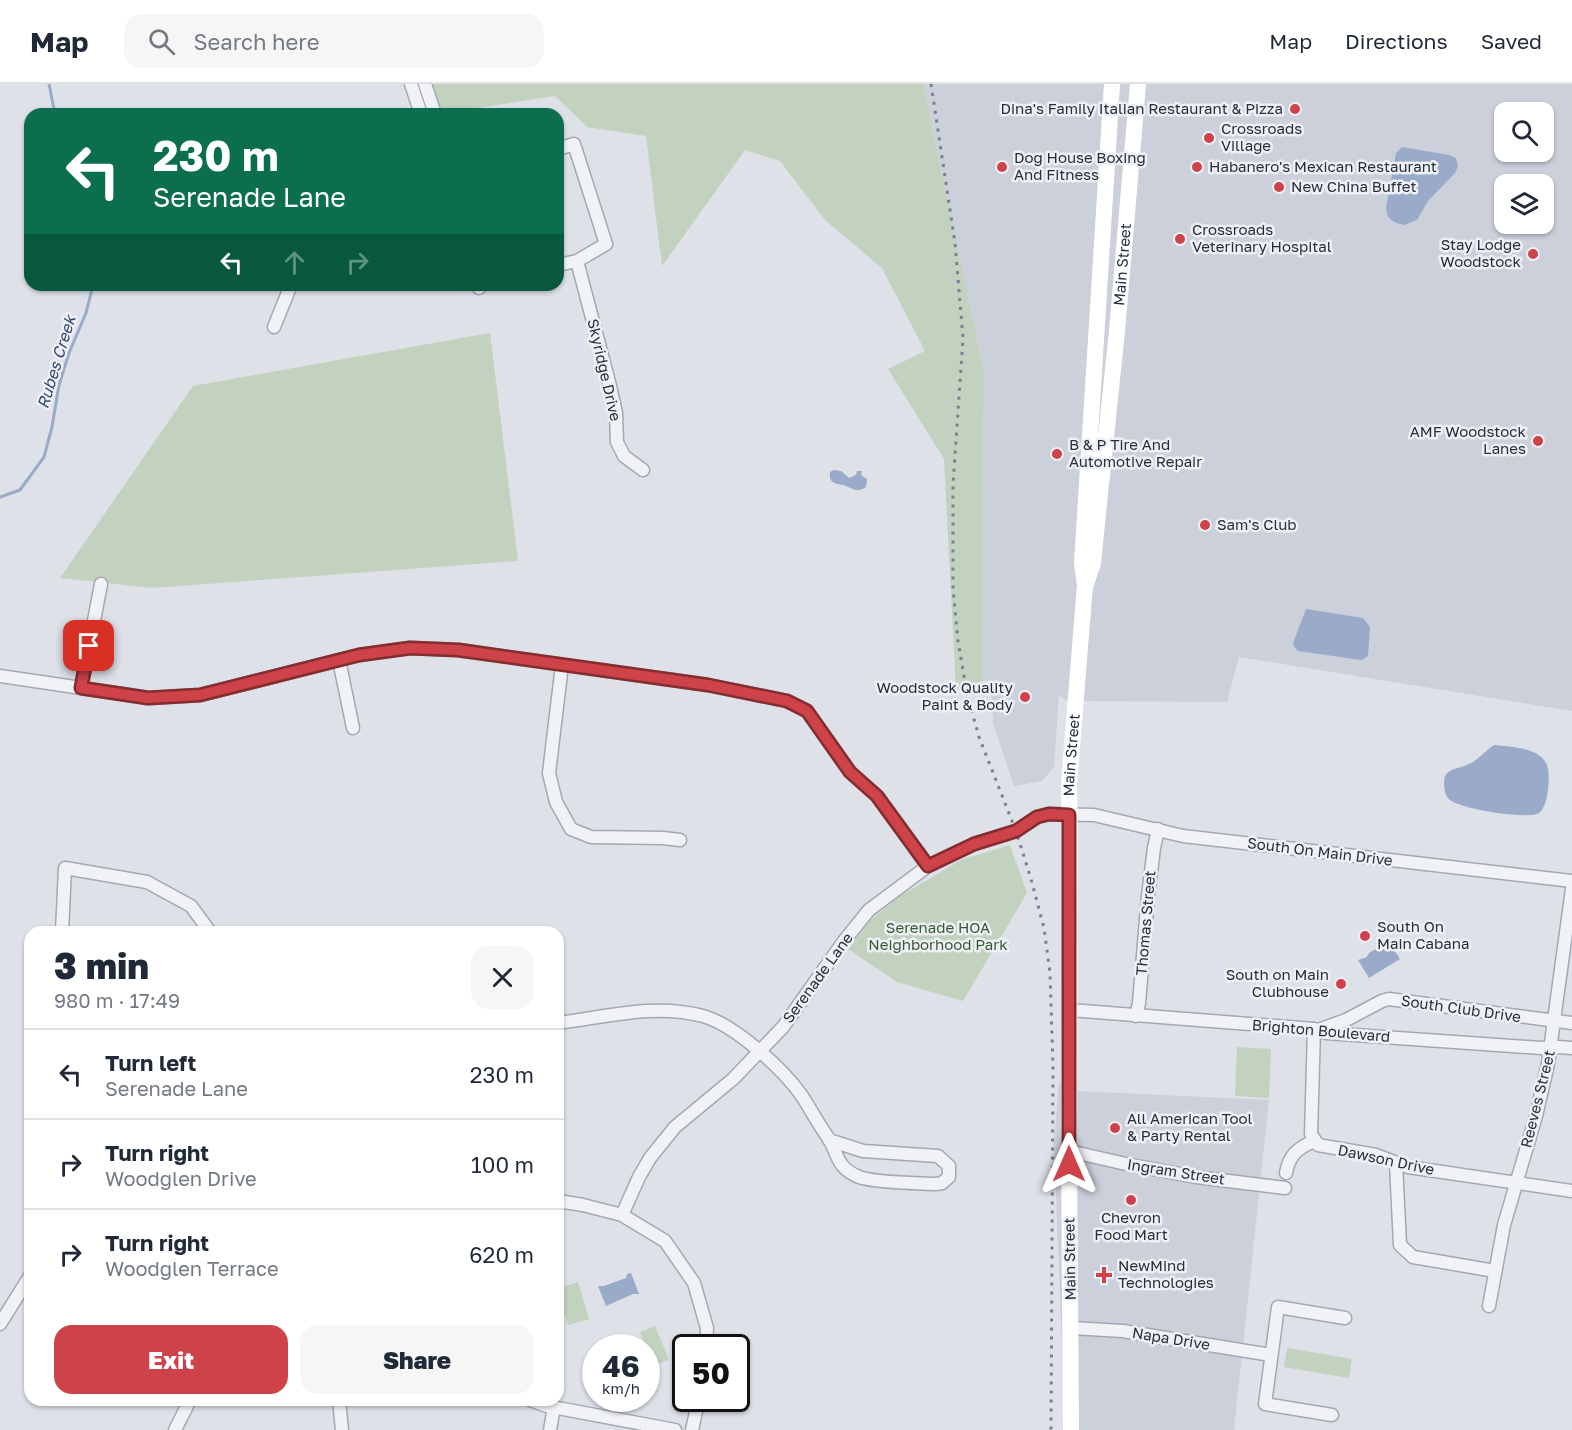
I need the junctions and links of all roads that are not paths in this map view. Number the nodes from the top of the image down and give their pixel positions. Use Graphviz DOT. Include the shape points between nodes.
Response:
graph roads {
  1 [pos="411,84"];
  2 [pos="425,84"];
  3 [pos="1112,84"];
  4 [pos="1138,84"];
  5 [pos="419,108"];
  6 [pos="433,108"];
  7 [pos="564,147"];
  8 [pos="577,261"];
  9 [pos="564,264"];
  10 [pos="289,291"];
  11 [pos="274,327"];
  12 [pos="643,470"];
  13 [pos="101,584"];
  14 [pos="1085,585"];
  15 [pos="339,660"];
  16 [pos="562,665"];
  17 [pos="0,676"];
  18 [pos="81,688"];
  19 [pos="353,728"];
  20 [pos="1069,815"];
  21 [pos="1158,830"];
  22 [pos="680,840"];
  23 [pos="928,866"];
  24 [pos="1572,881"];
  25 [pos="1572,889"];
  26 [pos="62,926"];
  27 [pos="206,926"];
  28 [pos="1070,1010"];
  29 [pos="1136,1016"];
  30 [pos="564,1022"];
  31 [pos="1555,1022"];
  32 [pos="1572,1023"];
  33 [pos="1317,1030"];
  34 [pos="1551,1047"];
  35 [pos="1572,1048"];
  36 [pos="759,1052"];
  37 [pos="829,1140"];
  38 [pos="1314,1141"];
  39 [pos="1069,1151"];
  40 [pos="1396,1164"];
  41 [pos="1286,1173"];
  42 [pos="1516,1183"];
  43 [pos="1285,1188"];
  44 [pos="1572,1191"];
  45 [pos="564,1203"];
  46 [pos="622,1215"];
  47 [pos="1495,1271"];
  48 [pos="24,1286"];
  49 [pos="1489,1306"];
  50 [pos="1345,1317"];
  51 [pos="0,1324"];
  52 [pos="1071,1328"];
  53 [pos="706,1334"];
  54 [pos="1271,1355"];
  55 [pos="187,1406"];
  56 [pos="340,1406"];
  57 [pos="551,1406"];
  58 [pos="554,1407"];
  59 [pos="696,1412"];
  60 [pos="1332,1415"];
  61 [pos="175,1430"];
  62 [pos="342,1430"];
  63 [pos="550,1430"];
  64 [pos="675,1430"];
  65 [pos="692,1430"];
  66 [pos="1071,1430"];
  1 -- 5 [label="street"];
  2 -- 6 [label="street"];
  3 -- 14 [label="main road, Main Street" via="1082,562"];
  4 -- 14 [label="main road, Main Street" via="1096,533 1091,572"];
  7 -- 8 [label="street" via="574,144 606,244"];
  8 -- 9 [label="street"];
  8 -- 12 [label="street, Skyridge Drive" via="616,413 617,442 624,456"];
  10 -- 11 [label="street"];
  13 -- 18 [label="street"];
  14 -- 20 [label="main road, Main Street"];
  15 -- 16 [label="street" via="410,648 458,650"];
  15 -- 18 [label="street" via="200,695 148,698"];
  15 -- 19 [label="street"];
  16 -- 22 [label="street" via="549,773 556,802 571,829 591,837"];
  16 -- 23 [label="street" via="708,685 787,701 807,711 850,772 877,796"];
  17 -- 18 [label="street"];
  20 -- 21 [label="street, South On Main Drive" via="1106,817"];
  20 -- 23 [label="street, Serenade Lane" via="1037,817 1016,831 974,844"];
  20 -- 28 [label="main road, Main Street"];
  21 -- 24 [label="street, South On Main Drive"];
  21 -- 29 [label="street, Thomas Street"];
  23 -- 36 [label="street, Serenade Lane" via="869,910 794,1013"];
  25 -- 31 [label="street, Reeves Street"];
  26 -- 27 [label="street" via="64,868 147,882 191,906"];
  28 -- 29 [label="street, Brighton Boulevard"];
  28 -- 39 [label="main road, Main Street"];
  29 -- 33 [label="street, Brighton Boulevard"];
  30 -- 36 [label="street" via="634,1011 688,1013 726,1026"];
  31 -- 32 [label="street, South Club Drive"];
  31 -- 33 [label="street, South Club Drive" via="1389,999"];
  31 -- 34 [label="street, Reeves Street"];
  33 -- 34 [label="street, Brighton Boulevard"];
  33 -- 38 [label="street" via="1311,1134"];
  34 -- 35 [label="street, Brighton Boulevard"];
  34 -- 42 [label="street, Reeves Street"];
  36 -- 37 [label="street" via="801,1096"];
  36 -- 46 [label="street, Serenade Lane" via="675,1127 650,1158"];
  37 -- 37 [label="street" via="837,1159 860,1177 936,1184 949,1177 949,1166 938,1156 863,1151"];
  38 -- 40 [label="street, Dawson Drive" via="1324,1148 1376,1155"];
  38 -- 41 [label="street" via="1290,1157"];
  39 -- 43 [label="street, Ingram Street" via="1196,1177"];
  39 -- 52 [label="main road, Main Street"];
  40 -- 42 [label="street, Dawson Drive"];
  40 -- 47 [label="street" via="1400,1245 1413,1257"];
  42 -- 44 [label="street, Dawson Drive"];
  42 -- 47 [label="street, Reeves Street"];
  45 -- 46 [label="street"];
  46 -- 53 [label="street" via="665,1241 694,1283"];
  47 -- 49 [label="street, Reeves Street"];
  48 -- 51 [label="street"];
  50 -- 54 [label="street" via="1278,1307"];
  52 -- 54 [label="street, Napa Drive" via="1123,1330"];
  52 -- 66 [label="main road, Main Street"];
  54 -- 60 [label="street" via="1265,1404"];
  55 -- 61 [label="street"];
  56 -- 62 [label="street"];
  57 -- 58 [label="street"];
  58 -- 63 [label="street"];
  58 -- 64 [label="street"];
  59 -- 65 [label="street"];
}
